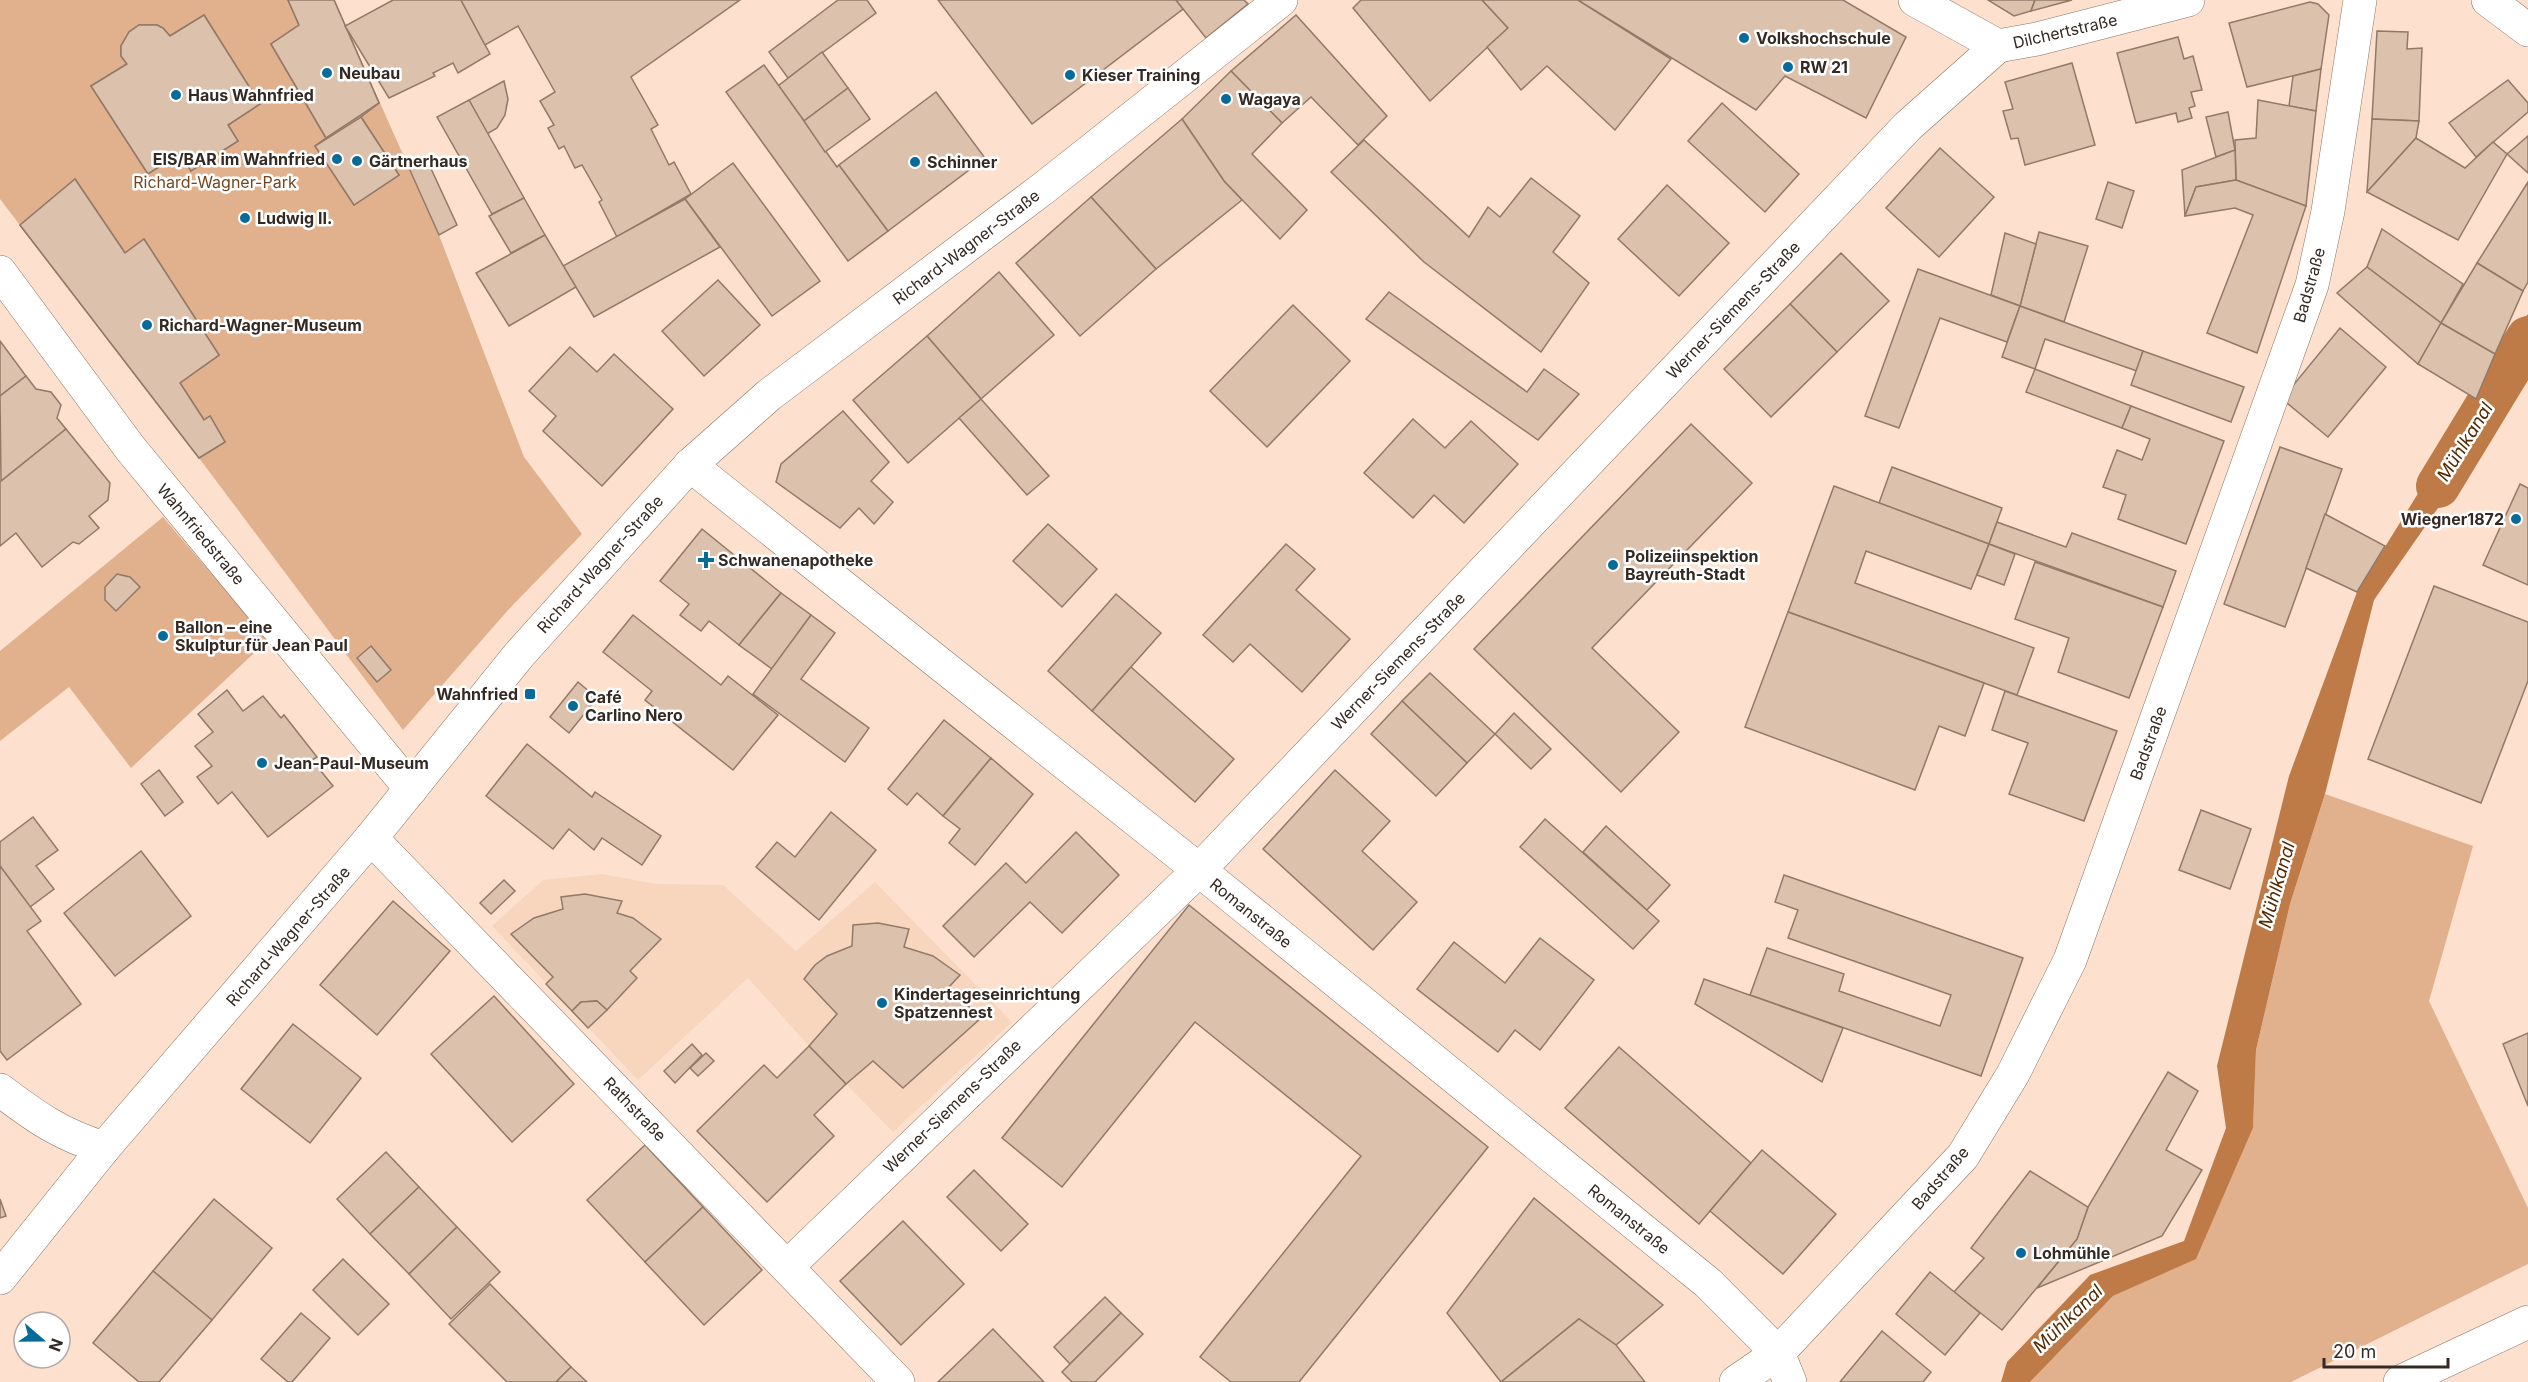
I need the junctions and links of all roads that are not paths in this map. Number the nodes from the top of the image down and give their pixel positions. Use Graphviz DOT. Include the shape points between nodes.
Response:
graph roads {
  1 [pos="1281,0"];
  2 [pos="1915,0"];
  3 [pos="2188,0"];
  4 [pos="2360,0"];
  5 [pos="2488,0"];
  6 [pos="2528,30"];
  7 [pos="1998,46"];
  8 [pos="0,272"];
  9 [pos="690,465"];
  10 [pos="411,789"];
  11 [pos="371,838"];
  12 [pos="1199,870"];
  13 [pos="0,1090"];
  14 [pos="104,1148"];
  15 [pos="788,1266"];
  16 [pos="0,1278"];
  17 [pos="2528,1322"];
  18 [pos="1784,1367"];
  19 [pos="898,1382"];
  20 [pos="1736,1382"];
  21 [pos="2400,1382"];
  1 -- 9 [label="street, Richard-Wagner-Straße" via="1045,187 769,395"];
  2 -- 7 [label="street, Dilchertstraße"];
  3 -- 7 [label="street, Dilchertstraße"];
  4 -- 18 [label="street, Badstraße" via="2328,211 2312,285 2070,960 2013,1074 1963,1156"];
  5 -- 6 [label="street"];
  7 -- 12 [label="street, Werner-Siemens-Straße" via="1908,126"];
  8 -- 10 [label="street, Wahnfriedstraße" via="130,448"];
  9 -- 10 [label="street, Richard-Wagner-Straße" via="519,655"];
  9 -- 12 [label="street, Romanstraße"];
  10 -- 11 [label="street, Richard-Wagner-Straße"];
  11 -- 14 [label="street, Richard-Wagner-Straße"];
  11 -- 15 [label="street, Rathstraße"];
  12 -- 15 [label="street, Werner-Siemens-Straße"];
  12 -- 18 [label="street, Romanstraße" via="1708,1283"];
  13 -- 14 [label="street" via="51,1127"];
  14 -- 16 [label="street, Richard-Wagner-Straße"];
  15 -- 19 [label="street, Rathstraße"];
  17 -- 21 [label="street"];
  18 -- 20 [label="street, Badstraße"];
}
